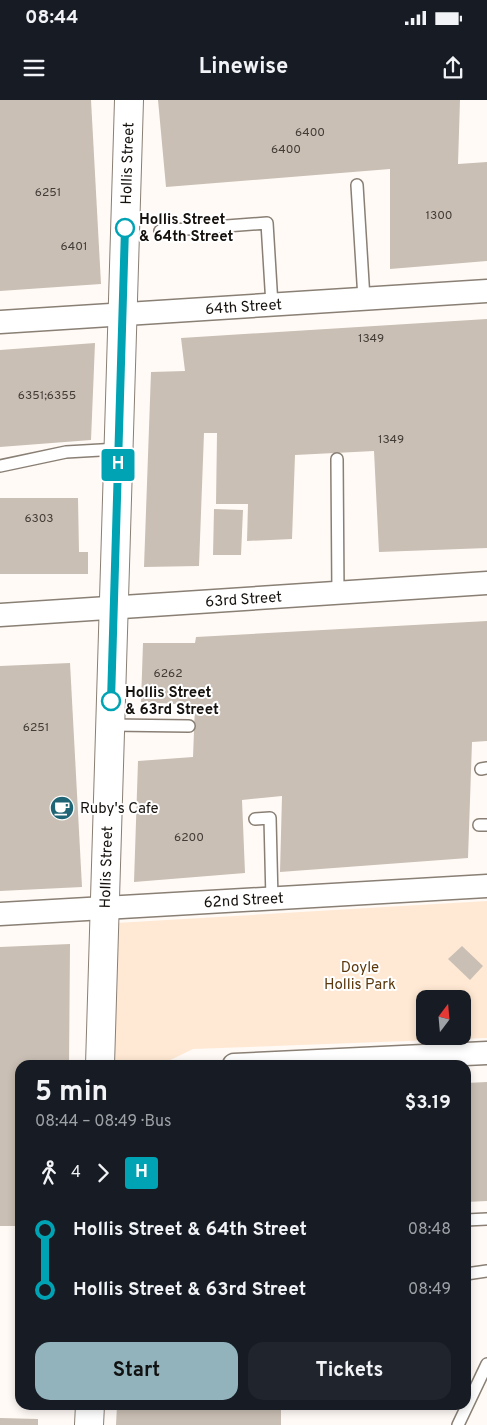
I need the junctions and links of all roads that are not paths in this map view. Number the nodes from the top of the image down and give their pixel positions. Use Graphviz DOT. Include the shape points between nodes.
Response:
graph roads {
  1 [pos="129,100"];
  2 [pos="357,185"];
  3 [pos="160,231"];
  4 [pos="487,291"];
  5 [pos="364,299"];
  6 [pos="272,305"];
  7 [pos="123,313"];
  8 [pos="0,322"];
  9 [pos="118,449"];
  10 [pos="337,459"];
  11 [pos="0,466"];
  12 [pos="487,583"];
  13 [pos="338,593"];
  14 [pos="113,607"];
  15 [pos="0,616"];
  16 [pos="110,725"];
  17 [pos="189,726"];
  18 [pos="255,820"];
  19 [pos="487,886"];
  20 [pos="272,900"];
  21 [pos="104,910"];
  22 [pos="0,914"];
  23 [pos="487,1054"];
  24 [pos="100,1060"];
  25 [pos="349,1060"];
  26 [pos="487,1219"];
  27 [pos="471,1220"];
  28 [pos="487,1271"];
  29 [pos="471,1273"];
  30 [pos="487,1364"];
  31 [pos="471,1398"];
  32 [pos="90,1410"];
  33 [pos="465,1410"];
  34 [pos="89,1425"];
  35 [pos="458,1425"];
  1 -- 7 [label="street, Hollis Street"];
  2 -- 5 [label="lane"];
  3 -- 6 [label="lane" via="267,223"];
  4 -- 5 [label="street, 64th Street"];
  5 -- 6 [label="street, 64th Street"];
  6 -- 7 [label="street, 64th Street"];
  7 -- 8 [label="street, 64th Street"];
  7 -- 9 [label="street, Hollis Street"];
  9 -- 11 [label="lane" via="66,452"];
  9 -- 14 [label="street, Hollis Street"];
  10 -- 13 [label="lane"];
  12 -- 13 [label="street, 63rd Street"];
  13 -- 14 [label="street, 63rd Street"];
  14 -- 15 [label="street, 63rd Street"];
  14 -- 16 [label="street, Hollis Street"];
  16 -- 17 [label="lane"];
  16 -- 21 [label="street, Hollis Street"];
  18 -- 20 [label="lane" via="270,818"];
  19 -- 20 [label="street, 62nd Street"];
  20 -- 21 [label="street, 62nd Street"];
  21 -- 22 [label="street, 62nd Street"];
  21 -- 24 [label="street, Hollis Street"];
  23 -- 25 [label="street"];
  26 -- 27 [label="lane"];
  28 -- 29 [label="lane"];
  30 -- 31 [label="lane"];
  32 -- 34 [label="street"];
  33 -- 35 [label="lane"];
}
